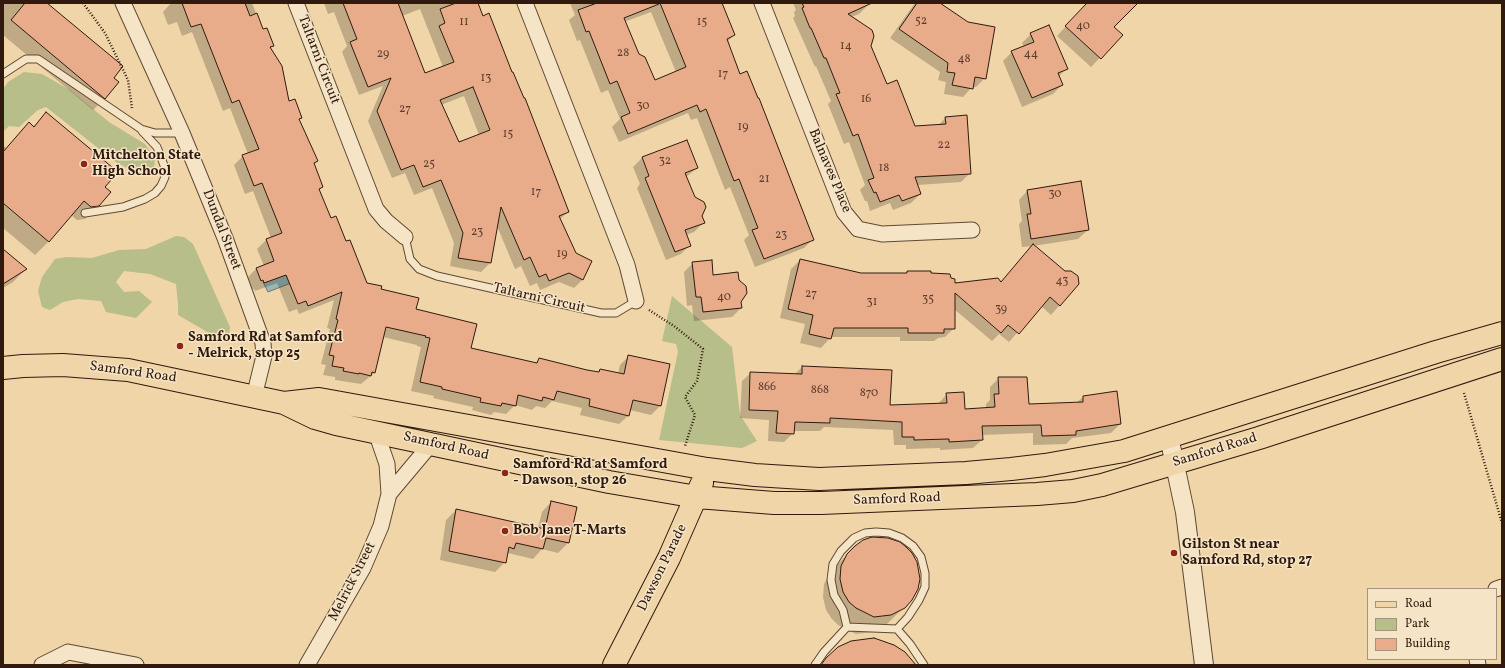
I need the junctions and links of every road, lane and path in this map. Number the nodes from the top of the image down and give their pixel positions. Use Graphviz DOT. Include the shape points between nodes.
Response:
graph roads {
  1 [pos="84,3"];
  2 [pos="123,3"];
  3 [pos="296,3"];
  4 [pos="525,3"];
  5 [pos="762,3"];
  6 [pos="3,74"];
  7 [pos="132,124"];
  8 [pos="141,129"];
  9 [pos="182,133"];
  10 [pos="85,214"];
  11 [pos="972,230"];
  12 [pos="405,237"];
  13 [pos="636,301"];
  14 [pos="1502,333"];
  15 [pos="1502,359"];
  16 [pos="3,368"];
  17 [pos="1463,390"];
  18 [pos="254,397"];
  19 [pos="284,403"];
  20 [pos="376,432"];
  21 [pos="1169,436"];
  22 [pos="431,444"];
  23 [pos="684,448"];
  24 [pos="1176,463"];
  25 [pos="707,469"];
  26 [pos="389,494"];
  27 [pos="697,497"];
  28 [pos="1502,523"];
  29 [pos="847,627"];
  30 [pos="897,629"];
  31 [pos="42,665"];
  32 [pos="136,665"];
  33 [pos="308,665"];
  34 [pos="614,665"];
  35 [pos="815,665"];
  36 [pos="924,665"];
  37 [pos="1204,665"];
  1 -- 7 [label="path" via="105,33 128,80 133,106"];
  2 -- 9 [label="street, Dundal Street"];
  3 -- 12 [label="street, Taltarni Circuit" via="376,209"];
  4 -- 13 [label="street" via="627,265"];
  5 -- 11 [label="street, Balnaves Place" via="844,212 858,229 882,234"];
  6 -- 7 [label="lane" via="26,59 38,59"];
  7 -- 8 [label="lane"];
  8 -- 9 [label="lane" via="155,133"];
  8 -- 10 [label="lane" via="157,147 165,168 165,178 161,186 145,198 122,207"];
  9 -- 18 [label="street, Dundal Street" via="225,238 263,343 264,356"];
  12 -- 13 [label="lane, Taltarni Circuit" via="410,259 419,269 437,276 601,313 616,314"];
  13 -- 23 [label="path" via="703,349 697,380 685,397 695,415"];
  14 -- 21 [label="main road, Samford Road"];
  15 -- 24 [label="main road, Samford Road"];
  16 -- 18 [label="main road, Samford Road" via="62,365 128,370"];
  17 -- 28 [label="path"];
  18 -- 19 [label="main road, Samford Road"];
  19 -- 20 [label="main road, Samford Road" via="315,418"];
  19 -- 25 [label="main road, Samford Road" via="319,399"];
  20 -- 22 [label="main road, Samford Road"];
  20 -- 26 [label="street, Melrick Street" via="387,464"];
  21 -- 24 [label="street"];
  21 -- 25 [label="main road, Samford Road" via="1124,451 1011,470 819,479"];
  22 -- 26 [label="street, Melrick Street"];
  22 -- 27 [label="main road, Samford Road" via="609,482"];
  24 -- 27 [label="main road, Samford Road" via="1102,485 1037,494 821,503 774,503"];
  24 -- 37 [label="street" via="1185,512"];
  25 -- 27 [label="main road, Dawson Parade"];
  26 -- 33 [label="street, Melrick Street" via="380,526 363,568"];
  27 -- 34 [label="main road, Dawson Parade"];
  29 -- 30 [label="lane"];
  29 -- 30 [label="lane" via="843,610 834,595 831,580 833,564 854,538 876,532 889,533 913,546 921,557 925,572 925,587 919,600 908,618"];
  29 -- 35 [label="lane"];
  30 -- 36 [label="lane"];
  31 -- 32 [label="street" via="68,652"];
}
